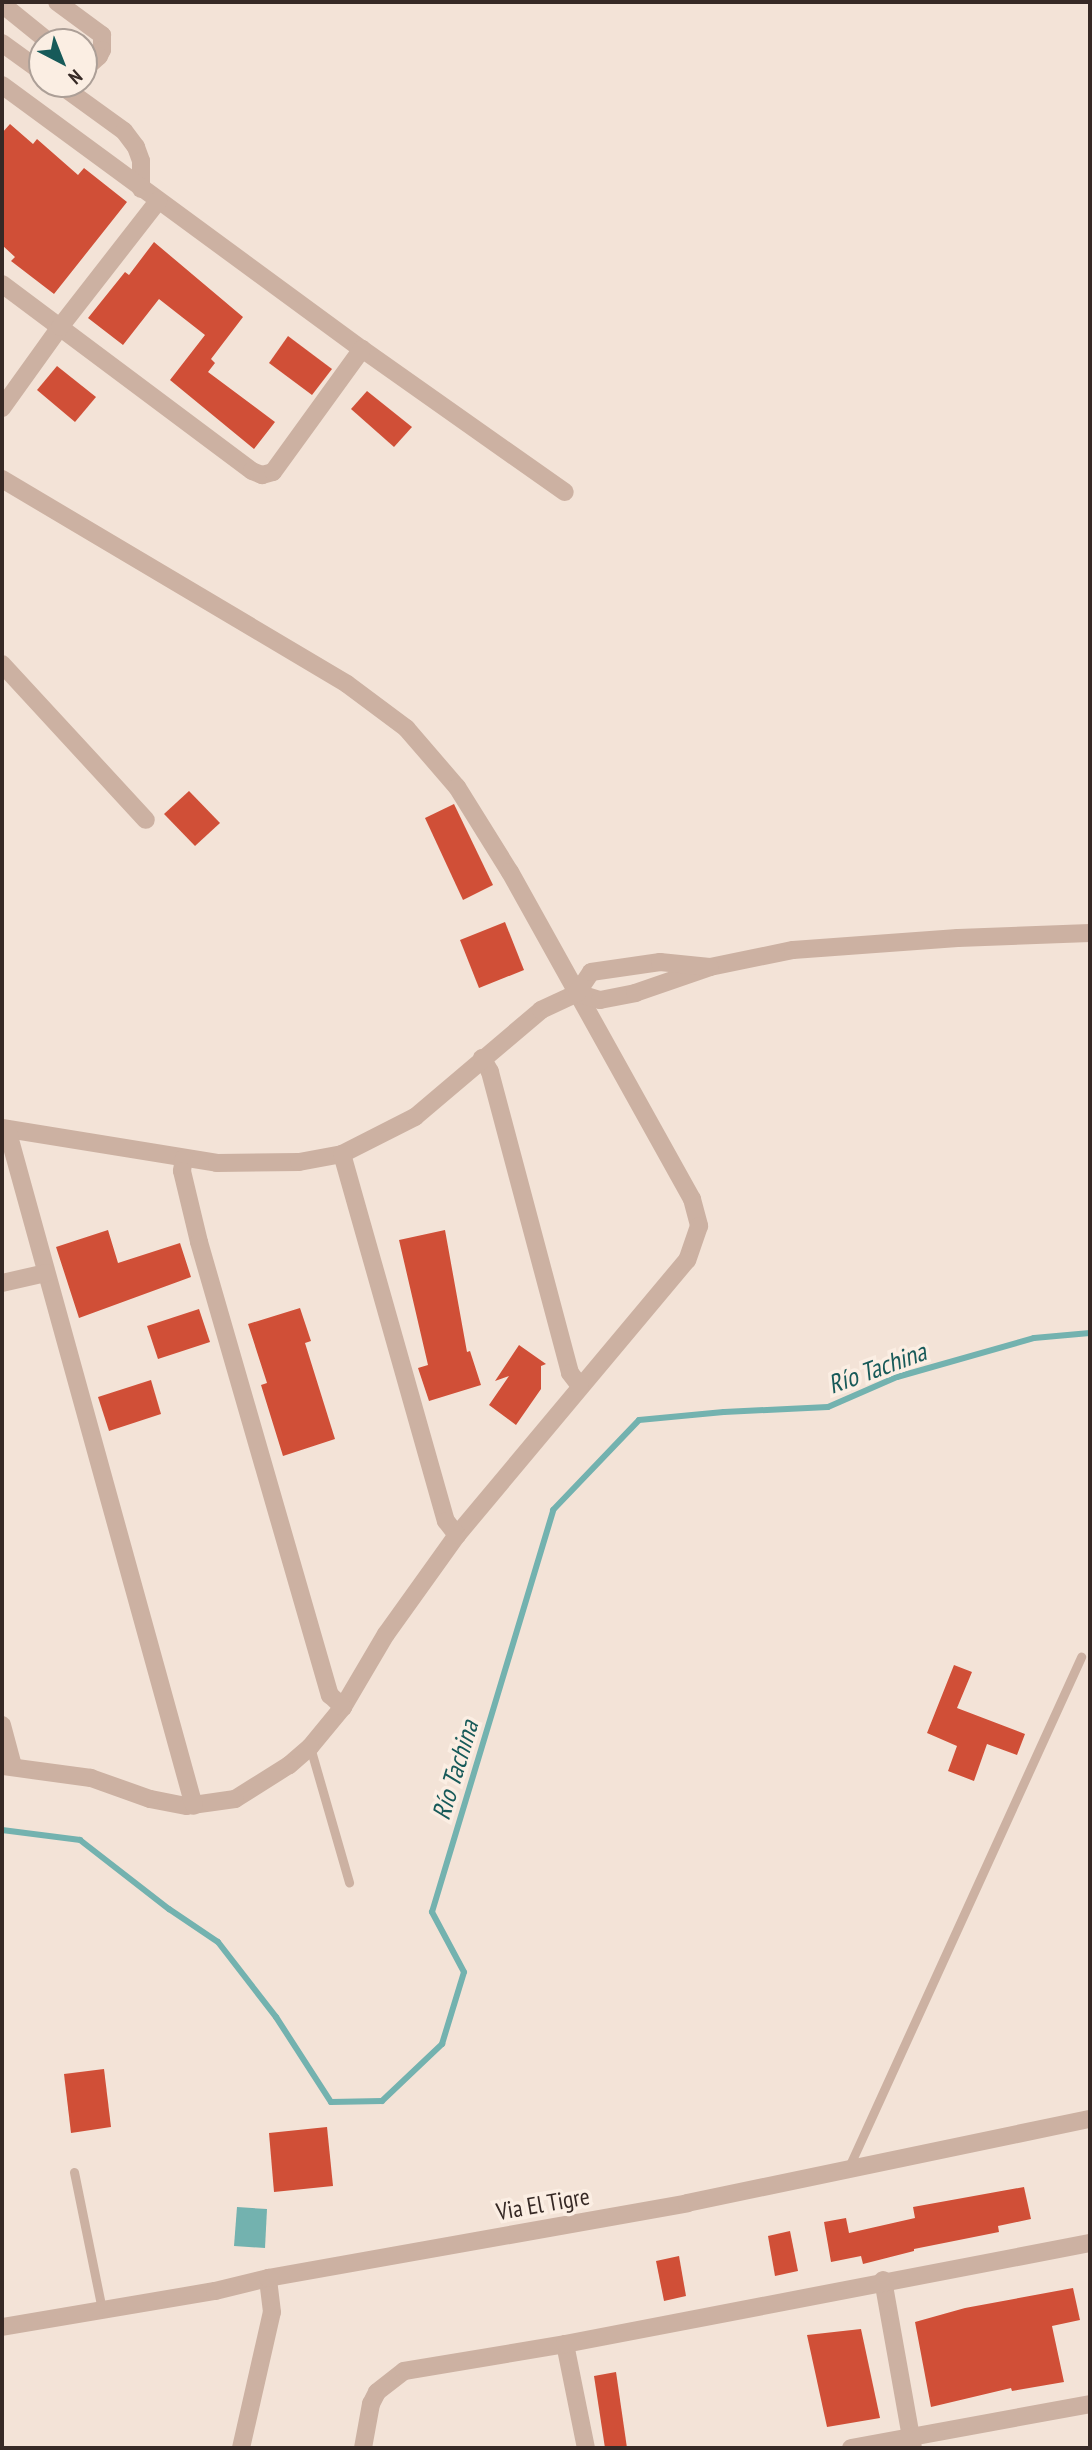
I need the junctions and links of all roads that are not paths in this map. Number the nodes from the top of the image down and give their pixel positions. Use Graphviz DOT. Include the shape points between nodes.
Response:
graph roads {
  1 [pos="57,2"];
  2 [pos="2,5"];
  3 [pos="31,28"];
  4 [pos="92,28"];
  5 [pos="98,32"];
  6 [pos="2,43"];
  7 [pos="98,58"];
  8 [pos="28,62"];
  9 [pos="2,85"];
  10 [pos="78,98"];
  11 [pos="141,189"];
  12 [pos="158,201"];
  13 [pos="2,284"];
  14 [pos="60,327"];
  15 [pos="362,349"];
  16 [pos="2,408"];
  17 [pos="2,480"];
  18 [pos="565,492"];
  19 [pos="2,664"];
  20 [pos="146,820"];
  21 [pos="1090,933"];
  22 [pos="710,967"];
  23 [pos="577,993"];
  24 [pos="482,1058"];
  25 [pos="4,1128"];
  26 [pos="342,1154"];
  27 [pos="184,1158"];
  28 [pos="46,1273"];
  29 [pos="2,1283"];
  30 [pos="580,1386"];
  31 [pos="457,1535"];
  32 [pos="1081,1657"];
  33 [pos="343,1707"];
  34 [pos="2,1725"];
  35 [pos="310,1747"];
  36 [pos="7,1766"];
  37 [pos="194,1806"];
  38 [pos="349,1882"];
  39 [pos="1090,2119"];
  40 [pos="848,2169"];
  41 [pos="74,2172"];
  42 [pos="1090,2243"];
  43 [pos="268,2278"];
  44 [pos="883,2280"];
  45 [pos="102,2310"];
  46 [pos="2,2327"];
  47 [pos="565,2344"];
  48 [pos="1090,2404"];
  49 [pos="912,2443"];
  50 [pos="241,2448"];
  51 [pos="363,2448"];
  52 [pos="586,2448"];
  53 [pos="851,2448"];
  1 -- 4 [label="street"];
  2 -- 3 [label="street"];
  5 -- 7 [label="street" via="102,35"];
  6 -- 8 [label="street"];
  9 -- 11 [label="street"];
  10 -- 11 [label="street" via="124,131 136,147"];
  11 -- 12 [label="street"];
  12 -- 14 [label="street"];
  12 -- 15 [label="street"];
  13 -- 14 [label="street"];
  14 -- 15 [label="street" via="261,475 273,472"];
  14 -- 16 [label="street"];
  15 -- 18 [label="street"];
  17 -- 23 [label="street" via="335,677 406,728 457,787"];
  19 -- 20 [label="street"];
  21 -- 22 [label="street" via="793,950"];
  22 -- 23 [label="street" via="665,985 600,1000"];
  22 -- 23 [label="street" via="660,962 600,970 591,972"];
  23 -- 24 [label="street" via="541,1010"];
  23 -- 30 [label="street" via="692,1199 699,1226 687,1260"];
  24 -- 26 [label="street" via="415,1117"];
  24 -- 30 [label="street" via="490,1072 570,1373"];
  25 -- 27 [label="street"];
  25 -- 28 [label="street"];
  26 -- 27 [label="street" via="259,1164"];
  26 -- 31 [label="street" via="446,1521"];
  27 -- 33 [label="street" via="182,1171 199,1242 330,1695"];
  28 -- 29 [label="street"];
  28 -- 37 [label="street"];
  30 -- 31 [label="street"];
  31 -- 33 [label="street" via="386,1634"];
  32 -- 40 [label="lane"];
  33 -- 35 [label="street"];
  34 -- 36 [label="street"];
  35 -- 37 [label="street" via="249,1793"];
  35 -- 38 [label="lane"];
  36 -- 37 [label="street" via="91,1778 150,1799"];
  39 -- 40 [label="street, Via El Tigre"];
  40 -- 43 [label="street, Via El Tigre" via="687,2203"];
  41 -- 45 [label="lane"];
  42 -- 44 [label="street"];
  43 -- 45 [label="street, Via El Tigre"];
  43 -- 50 [label="street" via="272,2312"];
  44 -- 47 [label="street"];
  44 -- 49 [label="street"];
  45 -- 46 [label="street, Via El Tigre"];
  47 -- 51 [label="street" via="394,2376 371,2404"];
  47 -- 52 [label="street"];
  48 -- 49 [label="street"];
  49 -- 53 [label="street"];
}
